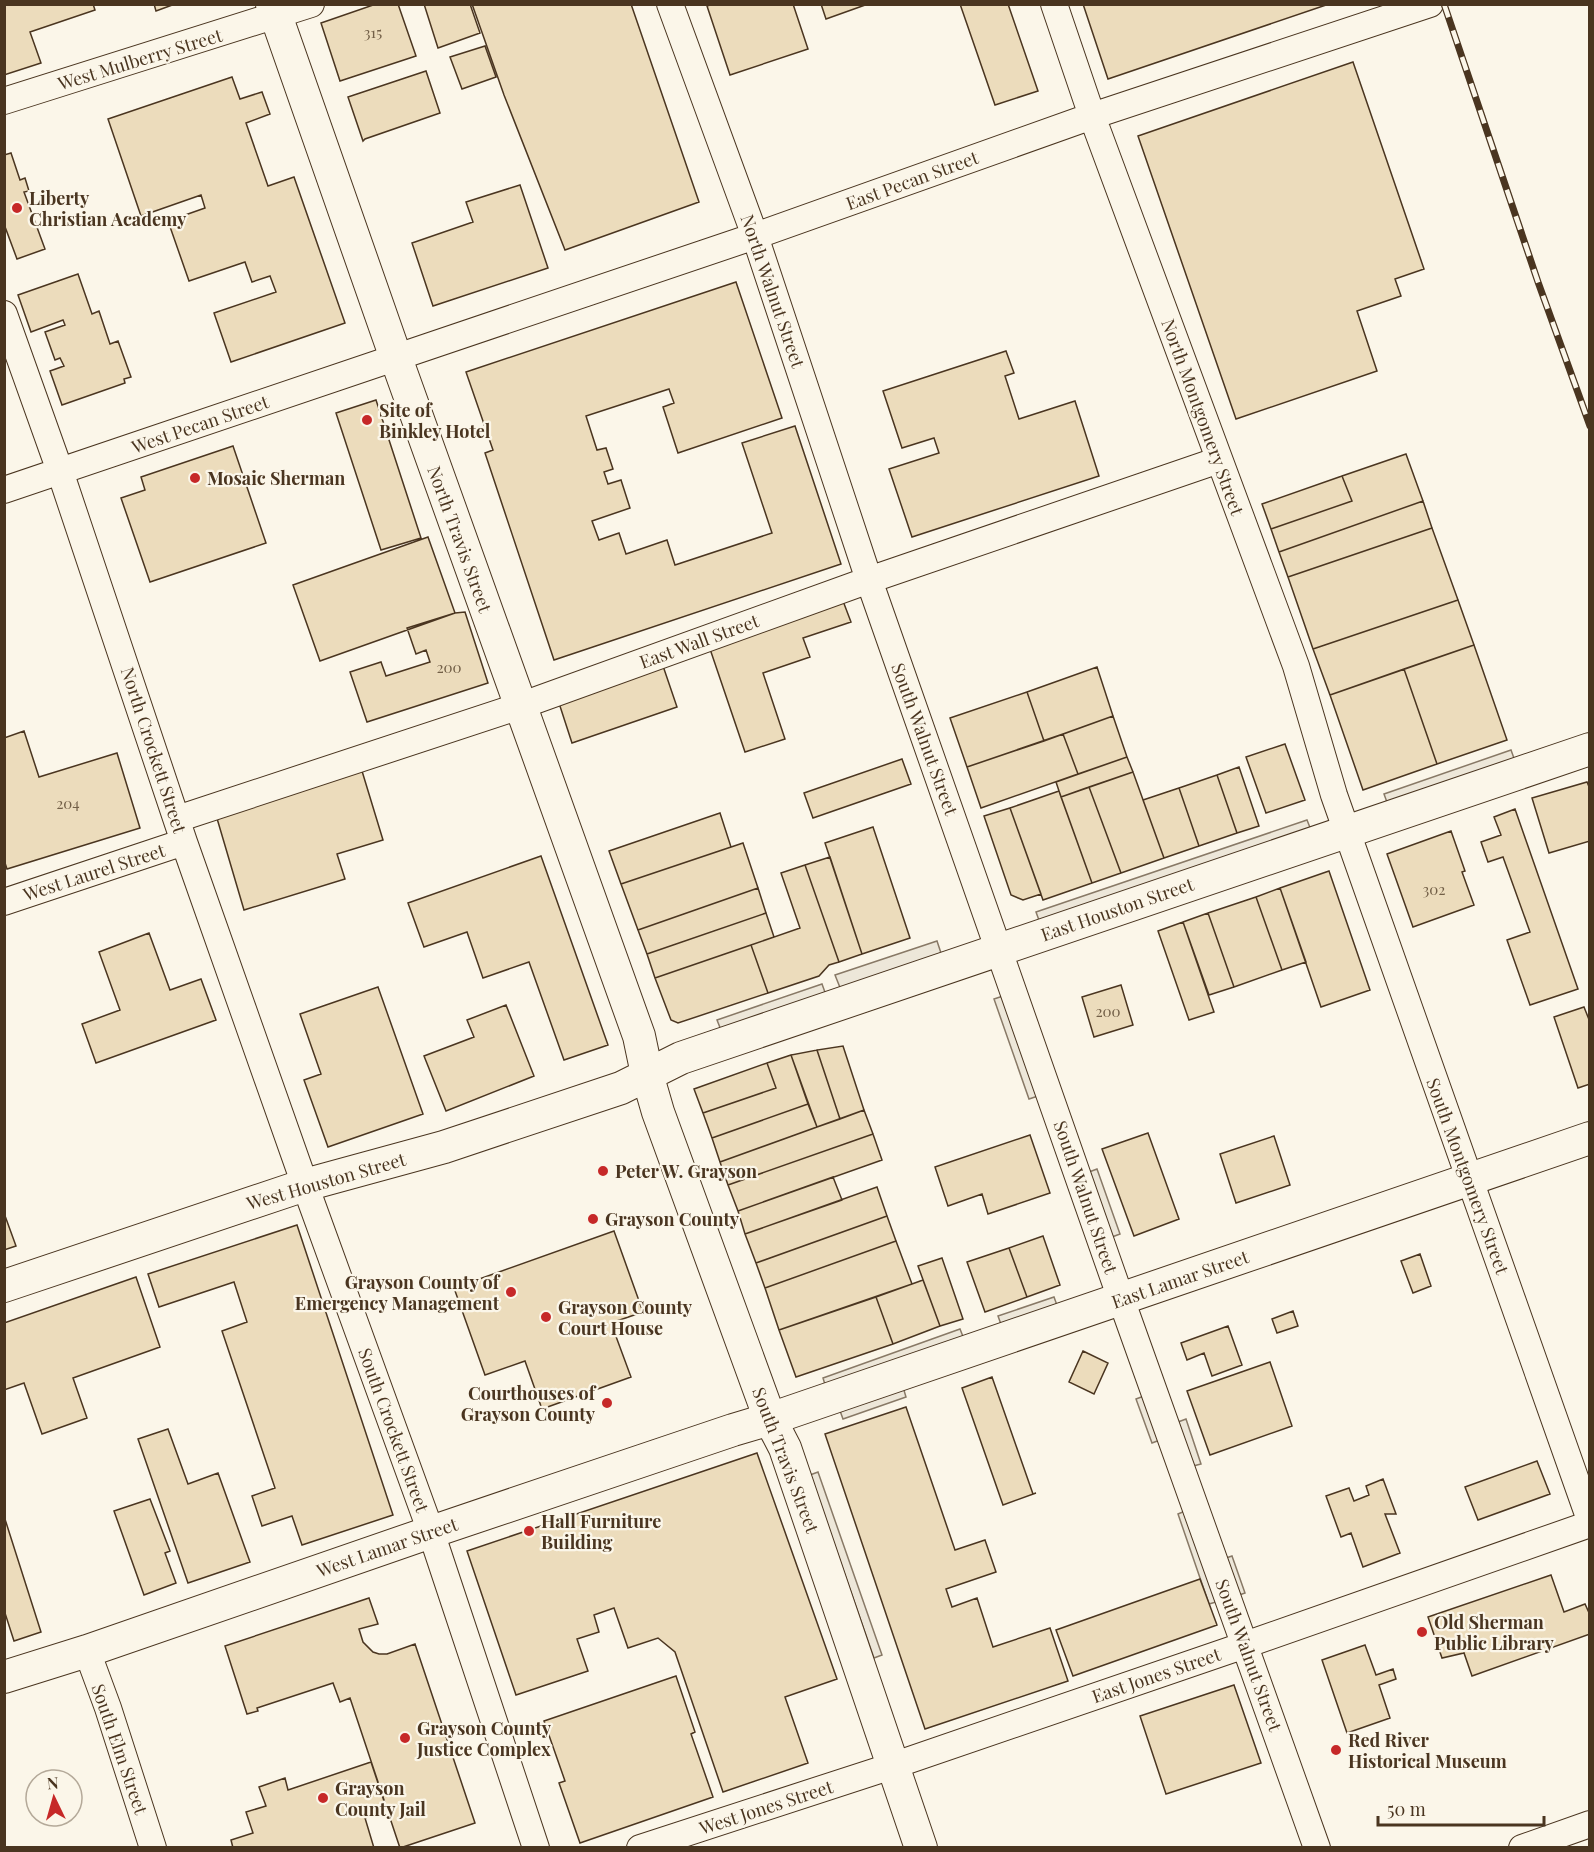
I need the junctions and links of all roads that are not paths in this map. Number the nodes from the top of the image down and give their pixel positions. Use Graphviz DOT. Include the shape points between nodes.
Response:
graph roads {
  1 [pos="311,4"];
  2 [pos="670,4"];
  3 [pos="1054,4"];
  4 [pos="1430,4"];
  5 [pos="274,11"];
  6 [pos="4,101"];
  7 [pos="1092,116"];
  8 [pos="755,236"];
  9 [pos="4,314"];
  10 [pos="396,358"];
  11 [pos="1219,460"];
  12 [pos="60,471"];
  13 [pos="4,490"];
  14 [pos="869,580"];
  15 [pos="520,706"];
  16 [pos="1590,749"];
  17 [pos="181,831"];
  18 [pos="1347,831"];
  19 [pos="4,902"];
  20 [pos="999,949"];
  21 [pos="647,1074"];
  22 [pos="1590,1138"];
  23 [pos="1468,1179"];
  24 [pos="304,1185"];
  25 [pos="4,1286"];
  26 [pos="1121,1299"];
  27 [pos="770,1419"];
  28 [pos="1590,1522"];
  29 [pos="431,1532"];
  30 [pos="1245,1645"];
  31 [pos="87,1651"];
  32 [pos="4,1677"];
  33 [pos="892,1766"];
  34 [pos="1590,1824"];
  35 [pos="153,1848"];
  36 [pos="536,1848"];
  37 [pos="640,1848"];
  38 [pos="921,1848"];
  39 [pos="1317,1848"];
  40 [pos="1522,1848"];
  1 -- 5 [label="street, West Mulberry Street"];
  2 -- 8 [label="street, North Walnut Street"];
  3 -- 7 [label="street, North Montgomery Street"];
  4 -- 7 [label="street, East Pecan Street"];
  5 -- 6 [label="street, West Mulberry Street"];
  5 -- 10 [label="main road, North Travis Street"];
  7 -- 8 [label="street, East Pecan Street"];
  7 -- 11 [label="street, North Montgomery Street"];
  8 -- 10 [label="street, East Pecan Street"];
  8 -- 14 [label="street, North Walnut Street"];
  9 -- 12 [label="street, North Crockett Street"];
  10 -- 12 [label="street, West Pecan Street"];
  10 -- 15 [label="main road, North Travis Street"];
  11 -- 14 [label="street, East Wall Street"];
  11 -- 18 [label="street, North Montgomery Street" via="1296,666"];
  12 -- 13 [label="street, West Pecan Street"];
  12 -- 17 [label="street, North Crockett Street"];
  14 -- 15 [label="street, East Wall Street"];
  14 -- 20 [label="street, South Walnut Street"];
  15 -- 17 [label="street, East Wall Street"];
  15 -- 21 [label="main road, North Travis Street" via="639,1036"];
  16 -- 18 [label="main road, East Houston Street"];
  17 -- 19 [label="street, West Laurel Street"];
  17 -- 24 [label="street, North Crockett Street"];
  18 -- 20 [label="main road, East Houston Street"];
  18 -- 23 [label="street, South Montgomery Street"];
  20 -- 21 [label="main road, East Houston Street" via="681,1058"];
  20 -- 26 [label="street, South Walnut Street"];
  21 -- 24 [label="main road, West Houston Street" via="621,1088 444,1147"];
  21 -- 27 [label="main road, South Travis Street"];
  22 -- 23 [label="main road, East Lamar Street"];
  23 -- 26 [label="main road, East Lamar Street"];
  23 -- 28 [label="street, South Montgomery Street"];
  24 -- 25 [label="main road, West Houston Street"];
  24 -- 29 [label="street, South Crockett Street"];
  26 -- 27 [label="main road, East Lamar Street"];
  26 -- 30 [label="street, South Walnut Street"];
  27 -- 29 [label="main road, West Lamar Street"];
  27 -- 33 [label="main road, South Travis Street" via="785,1448"];
  28 -- 30 [label="street, East Jones Street"];
  29 -- 31 [label="main road, West Lamar Street"];
  29 -- 36 [label="street, South Crockett Street"];
  30 -- 33 [label="street, East Jones Street"];
  30 -- 39 [label="street, South Walnut Street"];
  31 -- 32 [label="main road, West Lamar Street"];
  31 -- 35 [label="street, South Elm Street"];
  33 -- 37 [label="street, West Jones Street"];
  33 -- 38 [label="main road, South Travis Street"];
  34 -- 40 [label="street"];
}
